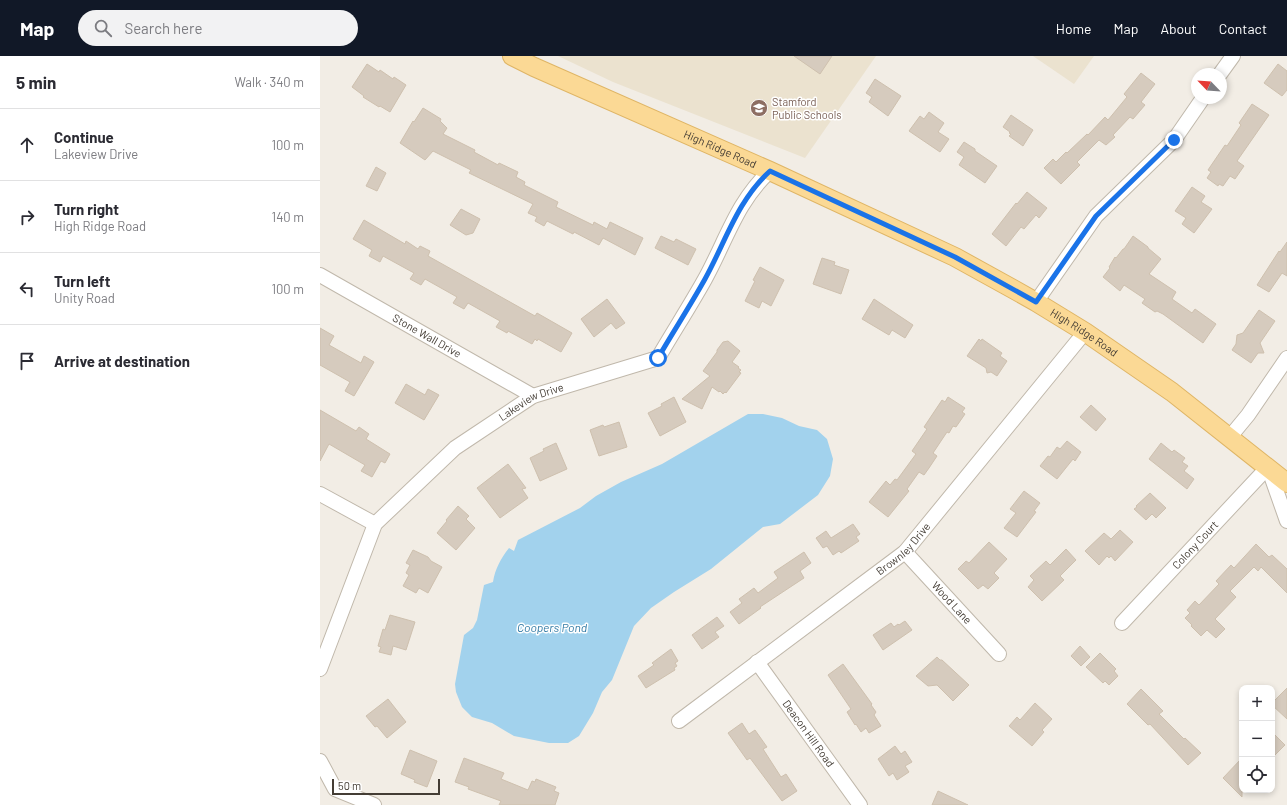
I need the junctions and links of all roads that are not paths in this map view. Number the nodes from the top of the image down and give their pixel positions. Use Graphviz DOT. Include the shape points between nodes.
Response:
graph roads {
  1 [pos="512,56"];
  2 [pos="1232,56"];
  3 [pos="1224,68"];
  4 [pos="1199,104"];
  5 [pos="770,171"];
  6 [pos="320,275"];
  7 [pos="1036,302"];
  8 [pos="1085,332"];
  9 [pos="1287,358"];
  10 [pos="533,396"];
  11 [pos="1229,438"];
  12 [pos="1268,467"];
  13 [pos="1287,483"];
  14 [pos="320,494"];
  15 [pos="1287,521"];
  16 [pos="375,524"];
  17 [pos="905,552"];
  18 [pos="1122,623"];
  19 [pos="999,654"];
  20 [pos="757,662"];
  21 [pos="320,669"];
  22 [pos="679,721"];
  23 [pos="320,761"];
  24 [pos="374,805"];
  25 [pos="860,805"];
  1 -- 5 [label="main road, High Ridge Road"];
  2 -- 3 [label="street"];
  4 -- 7 [label="street" via="1174,140 1096,216"];
  5 -- 7 [label="main road, High Ridge Road" via="955,257"];
  5 -- 10 [label="street, Lakeview Drive" via="743,203 705,279 658,358"];
  6 -- 10 [label="street, Stone Wall Drive"];
  7 -- 8 [label="main road, High Ridge Road"];
  8 -- 11 [label="main road, High Ridge Road" via="1172,392"];
  8 -- 17 [label="street, Brownley Drive"];
  9 -- 11 [label="street"];
  10 -- 16 [label="street, Lakeview Drive" via="455,448"];
  11 -- 12 [label="main road, High Ridge Road"];
  12 -- 13 [label="main road, High Ridge Road"];
  12 -- 15 [label="street"];
  12 -- 18 [label="street, Colony Court"];
  14 -- 16 [label="street"];
  16 -- 21 [label="street, Lakeview Drive"];
  17 -- 19 [label="street, Wood Lane"];
  17 -- 20 [label="street, Brownley Drive"];
  20 -- 22 [label="street, Brownley Drive"];
  20 -- 25 [label="street, Deacon Hill Road"];
  23 -- 24 [label="street" via="335,789"];
}
